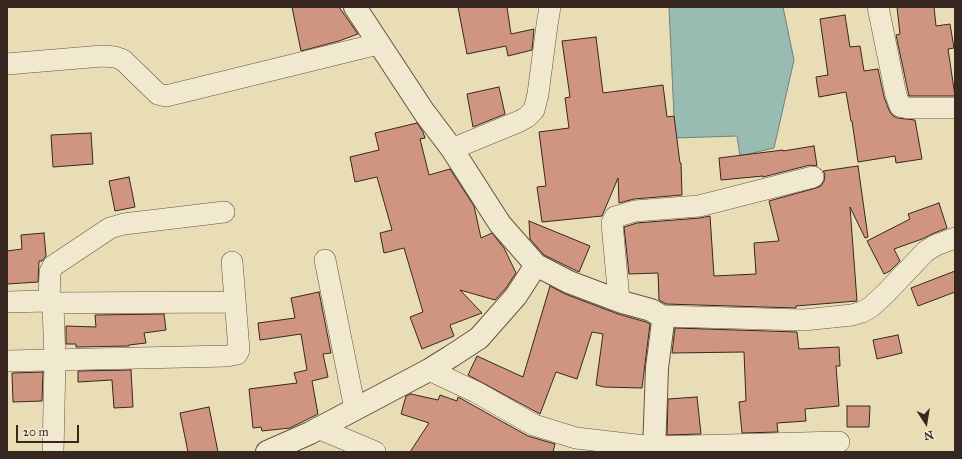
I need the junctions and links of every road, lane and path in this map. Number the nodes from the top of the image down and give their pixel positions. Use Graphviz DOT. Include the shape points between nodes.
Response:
graph roads {
  1 [pos="355,7"];
  2 [pos="550,7"];
  3 [pos="878,7"];
  4 [pos="378,44"];
  5 [pos="7,64"];
  6 [pos="955,108"];
  7 [pos="452,149"];
  8 [pos="813,177"];
  9 [pos="224,212"];
  10 [pos="955,238"];
  11 [pos="324,260"];
  12 [pos="232,262"];
  13 [pos="536,265"];
  14 [pos="619,300"];
  15 [pos="7,302"];
  16 [pos="50,302"];
  17 [pos="236,302"];
  18 [pos="661,316"];
  19 [pos="55,360"];
  20 [pos="7,361"];
  21 [pos="429,370"];
  22 [pos="355,409"];
  23 [pos="318,428"];
  24 [pos="839,442"];
  25 [pos="654,450"];
  26 [pos="53,452"];
  27 [pos="267,452"];
  28 [pos="375,452"];
  1 -- 4 [label="street"];
  2 -- 7 [label="street" via="534,110 520,121"];
  3 -- 6 [label="street" via="900,106"];
  4 -- 5 [label="street" via="166,96 158,94 123,60 115,57"];
  4 -- 7 [label="street"];
  7 -- 13 [label="street" via="500,224"];
  8 -- 14 [label="street" via="699,206 635,211 615,217 612,223"];
  9 -- 16 [label="street" via="124,224 110,228 53,266 50,272"];
  10 -- 18 [label="street" via="926,251 871,307 852,315 804,320"];
  11 -- 22 [label="street"];
  12 -- 17 [label="street"];
  13 -- 14 [label="street" via="569,282"];
  13 -- 21 [label="street" via="516,296 479,338"];
  14 -- 18 [label="street" via="651,310"];
  15 -- 16 [label="street"];
  16 -- 17 [label="street"];
  16 -- 19 [label="street"];
  17 -- 19 [label="street" via="239,350 237,354"];
  18 -- 25 [label="street" via="663,322 657,368"];
  19 -- 20 [label="street"];
  19 -- 26 [label="street"];
  21 -- 22 [label="street"];
  21 -- 25 [label="street" via="534,424 561,434"];
  22 -- 23 [label="street"];
  23 -- 27 [label="street"];
  23 -- 28 [label="street"];
  24 -- 25 [label="street"];
}
